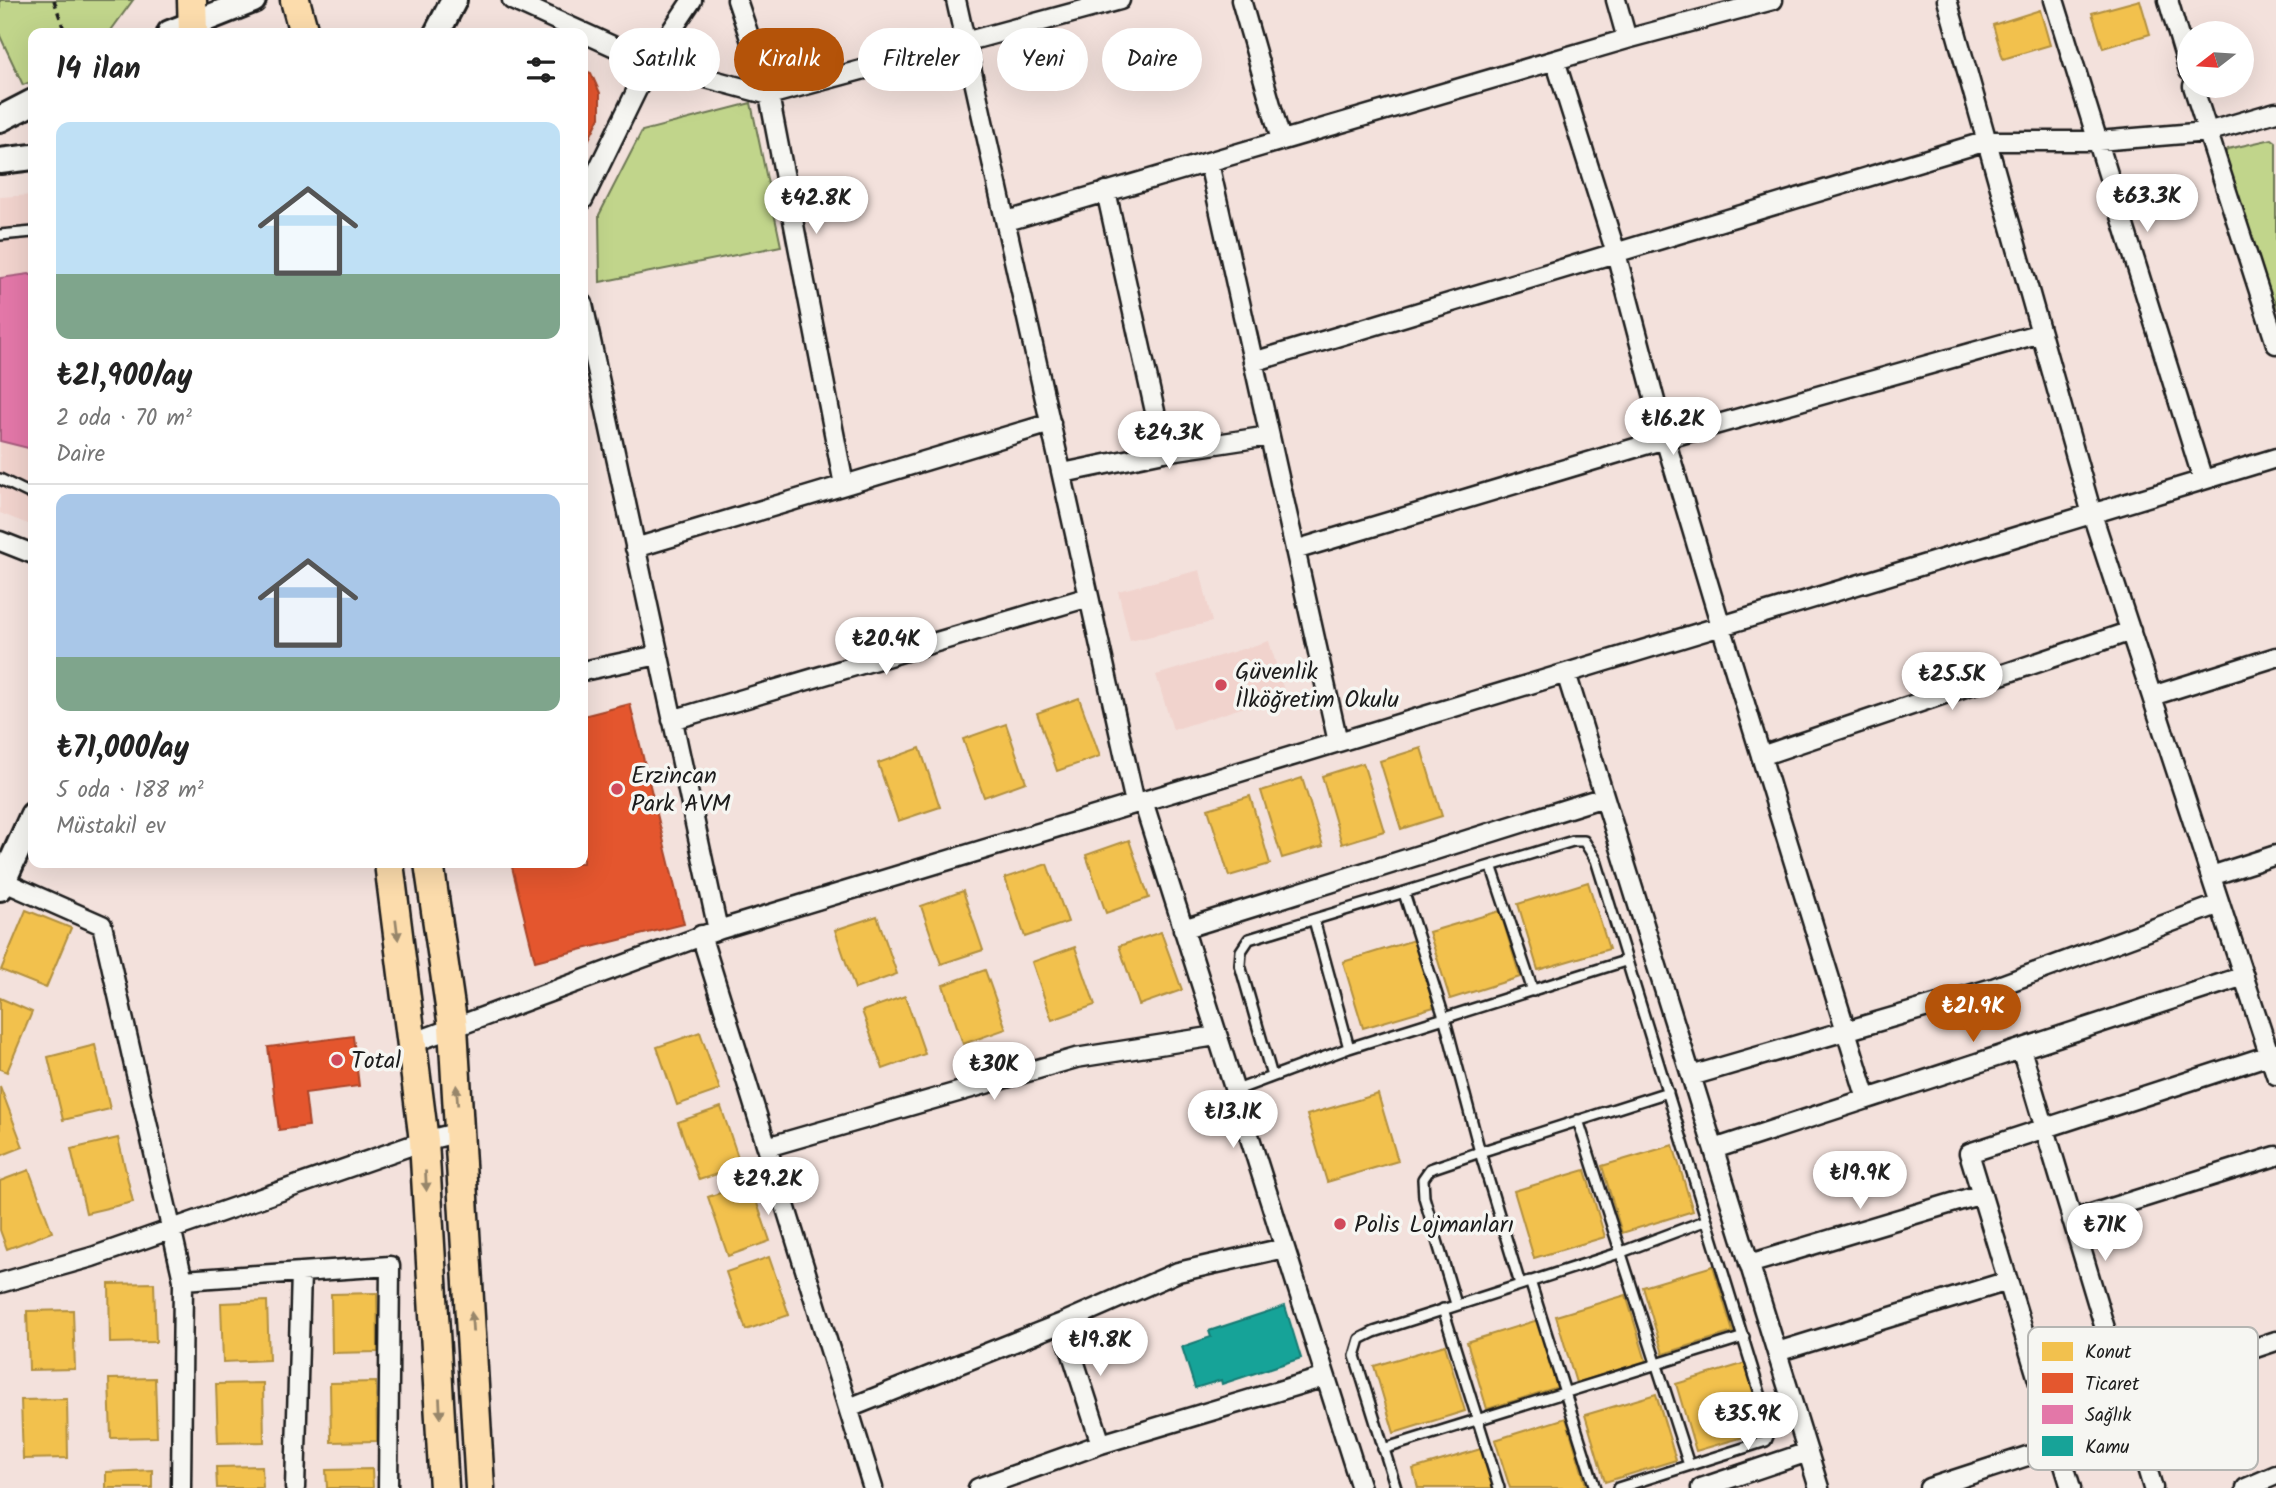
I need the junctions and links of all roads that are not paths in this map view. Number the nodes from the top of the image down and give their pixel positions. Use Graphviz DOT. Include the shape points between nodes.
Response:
graph roads {
  1 [pos="253,0"];
  2 [pos="295,0"];
  3 [pos="454,0"];
  4 [pos="512,0"];
  5 [pos="692,0"];
  6 [pos="737,0"];
  7 [pos="956,0"];
  8 [pos="1120,0"];
  9 [pos="1241,0"];
  10 [pos="1616,0"];
  11 [pos="1773,0"];
  12 [pos="1947,0"];
  13 [pos="2054,0"];
  14 [pos="2168,0"];
  15 [pos="187,22"];
  16 [pos="303,28"];
  17 [pos="440,28"];
  18 [pos="573,28"];
  19 [pos="673,28"];
  20 [pos="963,28"];
  21 [pos="2177,31"];
  22 [pos="588,35"];
  23 [pos="983,36"];
  24 [pos="1627,39"];
  25 [pos="609,44"];
  26 [pos="1555,60"];
  27 [pos="858,71"];
  28 [pos="720,82"];
  29 [pos="636,91"];
  30 [pos="977,91"];
  31 [pos="769,96"];
  32 [pos="2197,98"];
  33 [pos="28,104"];
  34 [pos="2276,112"];
  35 [pos="0,118"];
  36 [pos="2207,132"];
  37 [pos="1281,140"];
  38 [pos="1987,141"];
  39 [pos="2098,142"];
  40 [pos="28,158"];
  41 [pos="0,161"];
  42 [pos="1209,163"];
  43 [pos="588,190"];
  44 [pos="1105,191"];
  45 [pos="1007,221"];
  46 [pos="28,232"];
  47 [pos="0,235"];
  48 [pos="1616,253"];
  49 [pos="588,327"];
  50 [pos="2041,333"];
  51 [pos="2276,344"];
  52 [pos="1253,362"];
  53 [pos="1051,423"];
  54 [pos="1269,436"];
  55 [pos="1665,439"];
  56 [pos="1164,452"];
  57 [pos="2276,458"];
  58 [pos="1063,473"];
  59 [pos="0,480"];
  60 [pos="2203,480"];
  61 [pos="844,485"];
  62 [pos="28,493"];
  63 [pos="2092,514"];
  64 [pos="0,541"];
  65 [pos="635,548"];
  66 [pos="1295,550"];
  67 [pos="28,552"];
  68 [pos="1089,597"];
  69 [pos="1721,626"];
  70 [pos="2131,631"];
  71 [pos="658,655"];
  72 [pos="2276,657"];
  73 [pos="588,670"];
  74 [pos="1566,673"];
  75 [pos="2152,696"];
  76 [pos="672,720"];
  77 [pos="1339,742"];
  78 [pos="1761,756"];
  79 [pos="1604,797"];
  80 [pos="1139,802"];
  81 [pos="28,825"];
  82 [pos="2276,855"];
  83 [pos="389,868"];
  84 [pos="430,868"];
  85 [pos="1492,868"];
  86 [pos="2211,876"];
  87 [pos="1,883"];
  88 [pos="1404,893"];
  89 [pos="2220,904"];
  90 [pos="1314,920"];
  91 [pos="1183,929"];
  92 [pos="709,932"];
  93 [pos="1625,961"];
  94 [pos="2244,976"];
  95 [pos="1533,991"];
  96 [pos="1445,1020"];
  97 [pos="453,1027"];
  98 [pos="1846,1029"];
  99 [pos="1216,1036"];
  100 [pos="412,1043"];
  101 [pos="1349,1048"];
  102 [pos="2021,1049"];
  103 [pos="2273,1054"];
  104 [pos="2276,1075"];
  105 [pos="1272,1076"];
  106 [pos="1691,1076"];
  107 [pos="1234,1091"];
  108 [pos="1668,1091"];
  109 [pos="1867,1099"];
  110 [pos="1578,1120"];
  111 [pos="2044,1128"];
  112 [pos="460,1132"];
  113 [pos="424,1141"];
  114 [pos="767,1147"];
  115 [pos="1714,1149"];
  116 [pos="1480,1152"];
  117 [pos="2276,1156"];
  118 [pos="1982,1194"];
  119 [pos="1707,1220"];
  120 [pos="2072,1220"];
  121 [pos="173,1229"];
  122 [pos="1284,1248"];
  123 [pos="1619,1253"];
  124 [pos="1749,1264"];
  125 [pos="301,1272"];
  126 [pos="183,1280"];
  127 [pos="1530,1281"];
  128 [pos="2008,1281"];
  129 [pos="0,1283"];
  130 [pos="1520,1284"];
  131 [pos="1457,1304"];
  132 [pos="1443,1308"];
  133 [pos="1062,1323"];
  134 [pos="2104,1327"];
  135 [pos="1744,1337"];
  136 [pos="2276,1341"];
  137 [pos="2028,1347"];
  138 [pos="2258,1347"];
  139 [pos="1776,1352"];
  140 [pos="1657,1365"];
  141 [pos="1325,1377"];
  142 [pos="1566,1394"];
  143 [pos="849,1408"];
  144 [pos="1477,1421"];
  145 [pos="1101,1444"];
  146 [pos="1383,1449"];
  147 [pos="1808,1451"];
  148 [pos="2028,1456"];
  149 [pos="1689,1465"];
  150 [pos="2065,1470"];
  151 [pos="2148,1470"];
  152 [pos="2276,1475"];
  153 [pos="181,1488"];
  154 [pos="295,1488"];
  155 [pos="388,1488"];
  156 [pos="444,1488"];
  157 [pos="480,1488"];
  158 [pos="873,1488"];
  159 [pos="978,1488"];
  160 [pos="1361,1488"];
  161 [pos="1396,1488"];
  162 [pos="1499,1488"];
  163 [pos="1595,1488"];
  164 [pos="1618,1488"];
  165 [pos="1701,1488"];
  166 [pos="1819,1488"];
  167 [pos="1929,1488"];
  168 [pos="2071,1488"];
  169 [pos="2153,1488"];
  170 [pos="2246,1488"];
  1 -- 15 [label="main road"];
  2 -- 16 [label="main road"];
  3 -- 17 [label="main road"];
  4 -- 18 [label="street"];
  5 -- 19 [label="street"];
  6 -- 31 [label="street"];
  7 -- 20 [label="street"];
  8 -- 23 [label="street"];
  9 -- 37 [label="street"];
  10 -- 24 [label="street"];
  11 -- 24 [label="street"];
  12 -- 38 [label="street"];
  13 -- 39 [label="street"];
  14 -- 21 [label="street"];
  22 -- 25 [label="street"];
  24 -- 26 [label="street"];
  26 -- 37 [label="street"];
  26 -- 48 [label="street"];
  27 -- 31 [label="street"];
  28 -- 31 [label="street"];
  29 -- 43 [label="street"];
  30 -- 45 [label="street"];
  31 -- 61 [label="street"];
  32 -- 36 [label="street"];
  33 -- 35 [label="main road"];
  34 -- 36 [label="street"];
  36 -- 39 [label="street"];
  36 -- 51 [label="street"];
  37 -- 42 [label="street"];
  38 -- 39 [label="street"];
  38 -- 48 [label="street"];
  38 -- 50 [label="street"];
  39 -- 60 [label="street"];
  40 -- 41 [label="main road"];
  42 -- 44 [label="street"];
  42 -- 52 [label="street"];
  44 -- 45 [label="street"];
  44 -- 56 [label="street"];
  45 -- 53 [label="street"];
  46 -- 47 [label="lane"];
  48 -- 52 [label="street"];
  48 -- 55 [label="street"];
  49 -- 65 [label="street"];
  50 -- 55 [label="street"];
  50 -- 63 [label="street"];
  52 -- 54 [label="street"];
  53 -- 58 [label="street"];
  53 -- 61 [label="street"];
  54 -- 56 [label="street"];
  54 -- 66 [label="street"];
  55 -- 66 [label="street"];
  55 -- 69 [label="street"];
  56 -- 58 [label="street"];
  57 -- 60 [label="street"];
  58 -- 68 [label="street"];
  59 -- 62 [label="lane"];
  60 -- 63 [label="street"];
  61 -- 65 [label="street"];
  63 -- 69 [label="street"];
  63 -- 70 [label="street"];
  64 -- 67 [label="street"];
  65 -- 71 [label="street"];
  66 -- 77 [label="street"];
  68 -- 76 [label="street"];
  68 -- 80 [label="street"];
  69 -- 74 [label="street"];
  69 -- 78 [label="street"];
  70 -- 75 [label="street"];
  70 -- 78 [label="street"];
  71 -- 73 [label="street"];
  71 -- 76 [label="street"];
  72 -- 75 [label="street"];
  74 -- 77 [label="street"];
  74 -- 79 [label="street"];
  75 -- 86 [label="street"];
  76 -- 92 [label="street"];
  77 -- 80 [label="street"];
  78 -- 98 [label="street"];
  79 -- 91 [label="street"];
  79 -- 106 [label="street"];
  80 -- 91 [label="street"];
  80 -- 92 [label="street"];
  81 -- 87 [label="main road"];
  82 -- 86 [label="street"];
  83 -- 100 [label="main road, one-way"];
  84 -- 97 [label="main road"];
  85 -- 88 [label="lane"];
  85 -- 93 [label="lane" via="1584,841 1596,860"];
  85 -- 95 [label="lane"];
  86 -- 89 [label="street"];
  87 -- 121 [label="street" via="102,925"];
  88 -- 90 [label="lane"];
  88 -- 96 [label="lane"];
  89 -- 94 [label="street"];
  89 -- 98 [label="street" via="1993,988"];
  90 -- 101 [label="lane"];
  90 -- 105 [label="lane" via="1249,939 1241,951 1240,965"];
  91 -- 99 [label="street"];
  92 -- 97 [label="street"];
  92 -- 114 [label="street"];
  93 -- 95 [label="lane"];
  93 -- 108 [label="lane"];
  94 -- 102 [label="street"];
  94 -- 103 [label="street"];
  95 -- 96 [label="lane"];
  96 -- 101 [label="lane"];
  96 -- 116 [label="lane"];
  97 -- 100 [label="street"];
  112 -- 97 [label="main road, one-way"];
  98 -- 106 [label="street"];
  98 -- 109 [label="street"];
  99 -- 107 [label="street"];
  99 -- 114 [label="street" via="1076,1058"];
  100 -- 113 [label="main road"];
  101 -- 105 [label="lane"];
  102 -- 109 [label="street"];
  102 -- 111 [label="street"];
  103 -- 104 [label="street"];
  103 -- 111 [label="street"];
  105 -- 107 [label="lane"];
  106 -- 115 [label="street"];
  107 -- 122 [label="street"];
  108 -- 110 [label="lane"];
  108 -- 119 [label="lane"];
  109 -- 115 [label="street"];
  110 -- 116 [label="lane"];
  110 -- 123 [label="lane"];
  111 -- 118 [label="street" via="1969,1153"];
  111 -- 120 [label="street"];
  112 -- 113 [label="street"];
  157 -- 112 [label="main road, one-way"];
  113 -- 121 [label="street"];
  113 -- 156 [label="main road, one-way"];
  114 -- 143 [label="street"];
  115 -- 124 [label="street"];
  116 -- 130 [label="lane"];
  116 -- 131 [label="lane" via="1430,1169 1423,1179 1424,1197"];
  117 -- 120 [label="street"];
  118 -- 124 [label="street"];
  118 -- 128 [label="street"];
  119 -- 123 [label="lane"];
  119 -- 135 [label="lane"];
  120 -- 134 [label="street"];
  121 -- 126 [label="street"];
  121 -- 129 [label="street"];
  122 -- 133 [label="street" via="1178,1272"];
  122 -- 141 [label="street"];
  123 -- 127 [label="lane"];
  123 -- 140 [label="lane"];
  124 -- 139 [label="street"];
  125 -- 126 [label="street"];
  125 -- 154 [label="street"];
  125 -- 155 [label="street" via="390,1266"];
  126 -- 153 [label="street"];
  127 -- 130 [label="lane"];
  127 -- 142 [label="lane"];
  128 -- 137 [label="street"];
  128 -- 139 [label="street"];
  130 -- 131 [label="lane"];
  131 -- 132 [label="lane"];
  132 -- 144 [label="lane"];
  132 -- 146 [label="lane" via="1360,1339 1355,1356"];
  133 -- 143 [label="street"];
  133 -- 145 [label="street"];
  135 -- 140 [label="lane"];
  135 -- 149 [label="lane" via="1771,1429 1766,1441"];
  136 -- 138 [label="street"];
  139 -- 147 [label="street"];
  140 -- 142 [label="lane"];
  140 -- 149 [label="lane"];
  141 -- 145 [label="street"];
  141 -- 160 [label="street"];
  142 -- 144 [label="lane"];
  142 -- 163 [label="lane"];
  143 -- 158 [label="street"];
  144 -- 146 [label="lane"];
  144 -- 162 [label="lane"];
  145 -- 159 [label="street"];
  146 -- 161 [label="lane"];
  147 -- 165 [label="street"];
  147 -- 166 [label="street"];
  148 -- 167 [label="street"];
  149 -- 164 [label="lane"];
  150 -- 168 [label="street"];
  151 -- 169 [label="street"];
  152 -- 170 [label="street"];
}
